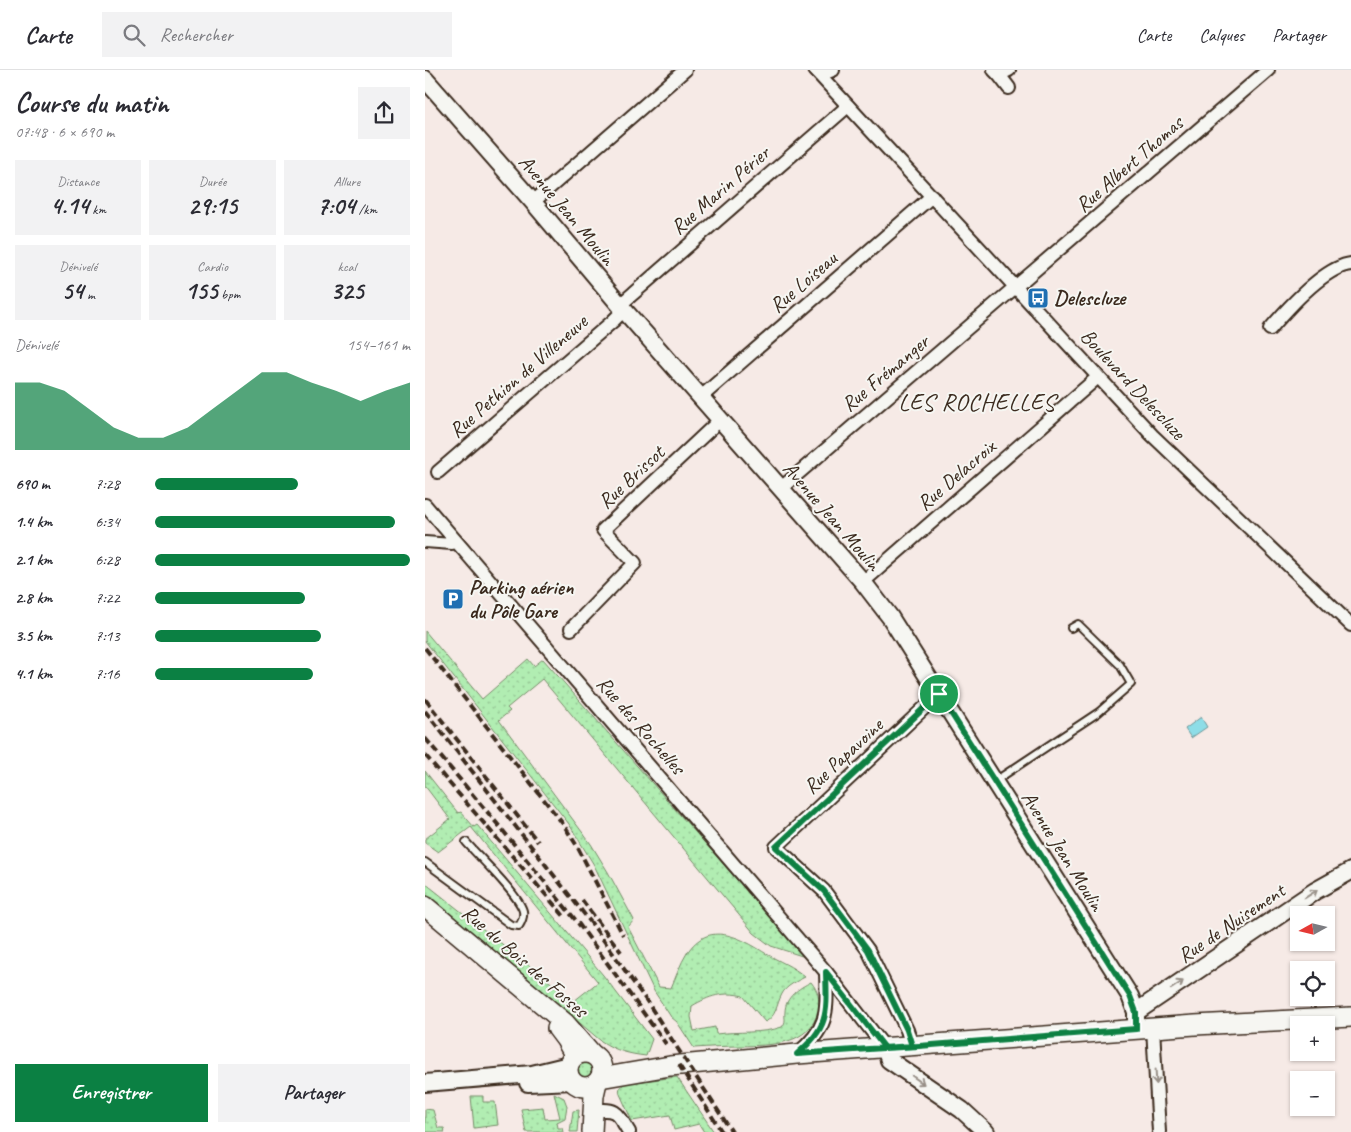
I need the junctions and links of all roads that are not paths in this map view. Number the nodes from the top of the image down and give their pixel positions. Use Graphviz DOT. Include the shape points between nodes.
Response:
graph roads {
  1 [pos="685,70"];
  2 [pos="833,70"];
  3 [pos="1268,70"];
  4 [pos="1000,72"];
  5 [pos="818,73"];
  6 [pos="425,79"];
  7 [pos="1009,88"];
  8 [pos="848,106"];
  9 [pos="932,196"];
  10 [pos="533,202"];
  11 [pos="1351,264"];
  12 [pos="1015,288"];
  13 [pos="622,308"];
  14 [pos="1270,329"];
  15 [pos="1098,377"];
  16 [pos="701,397"];
  17 [pos="721,418"];
  18 [pos="438,472"];
  19 [pos="780,489"];
  20 [pos="425,505"];
  21 [pos="425,542"];
  22 [pos="452,544"];
  23 [pos="863,582"];
  24 [pos="1351,625"];
  25 [pos="1071,628"];
  26 [pos="571,629"];
  27 [pos="939,694"];
  28 [pos="994,782"];
  29 [pos="466,842"];
  30 [pos="425,862"];
  31 [pos="1351,871"];
  32 [pos="425,906"];
  33 [pos="425,914"];
  34 [pos="826,972"];
  35 [pos="1351,1017"];
  36 [pos="1142,1023"];
  37 [pos="912,1046"];
  38 [pos="885,1048"];
  39 [pos="797,1054"];
  40 [pos="580,1066"];
  41 [pos="670,1066"];
  42 [pos="599,1080"];
  43 [pos="425,1083"];
  44 [pos="593,1111"];
  45 [pos="580,1132"];
  46 [pos="592,1132"];
  47 [pos="629,1132"];
  48 [pos="986,1132"];
  49 [pos="1159,1132"];
  1 -- 10 [label="street"];
  2 -- 5 [label="street"];
  3 -- 12 [label="street, Rue Albert Thomas"];
  4 -- 7 [label="street"];
  5 -- 8 [label="street, Boulevard Delescluze"];
  6 -- 10 [label="street, Avenue Jean Moulin"];
  8 -- 9 [label="street, Boulevard Delescluze"];
  8 -- 13 [label="street, Rue Marin Périer"];
  9 -- 12 [label="street, Boulevard Delescluze"];
  9 -- 16 [label="street, Rue Loiseau"];
  10 -- 13 [label="street, Avenue Jean Moulin"];
  11 -- 14 [label="street" via="1330,273 1293,302"];
  12 -- 15 [label="street, Boulevard Delescluze"];
  12 -- 19 [label="street, Rue Frémanger"];
  13 -- 16 [label="street, Avenue Jean Moulin"];
  13 -- 18 [label="street, Rue Pethion de Villeneuve" via="613,321"];
  15 -- 23 [label="street, Rue Delacroix"];
  15 -- 24 [label="street, Boulevard Delescluze" via="1152,435"];
  16 -- 17 [label="street, Avenue Jean Moulin"];
  17 -- 19 [label="street, Avenue Jean Moulin"];
  17 -- 26 [label="street, Rue Brissot" via="603,530 635,563"];
  19 -- 23 [label="street, Avenue Jean Moulin"];
  20 -- 34 [label="street, Rue des Rochelles"];
  21 -- 22 [label="street"];
  23 -- 27 [label="street, Avenue Jean Moulin" via="890,617"];
  25 -- 28 [label="lane" via="1078,624 1120,665 1131,684 1099,712"];
  27 -- 28 [label="street, Avenue Jean Moulin"];
  27 -- 37 [label="street, Rue Papavoine" via="776,847 824,891 868,950"];
  28 -- 36 [label="street, Avenue Jean Moulin" via="1130,996"];
  29 -- 30 [label="lane" via="517,899 523,912 519,926 511,925"];
  36 -- 31 [label="street, Rue de Nuisement, one-way" via="1315,891"];
  32 -- 40 [label="main road, Rue du Bois des Fosses" via="565,1023"];
  33 -- 40 [label="main road, Rue du Bois des Fosses" via="547,1018 559,1030"];
  34 -- 38 [label="street, Rue des Rochelles"];
  34 -- 39 [label="street" via="827,1007 822,1026"];
  35 -- 36 [label="main road" via="1195,1024"];
  36 -- 37 [label="main road"];
  36 -- 49 [label="street, one-way"];
  37 -- 38 [label="main road"];
  38 -- 39 [label="main road"];
  38 -- 48 [label="street, one-way" via="889,1060 962,1110"];
  39 -- 41 [label="main road"];
  40 -- 41 [label="main road"];
  40 -- 42 [label="main road" via="585,1086"];
  40 -- 43 [label="street" via="506,1077"];
  40 -- 45 [label="main road"];
  41 -- 42 [label="main road"];
  42 -- 44 [label="main road"];
  44 -- 46 [label="main road"];
  44 -- 47 [label="street" via="607,1109 617,1113"];
}
